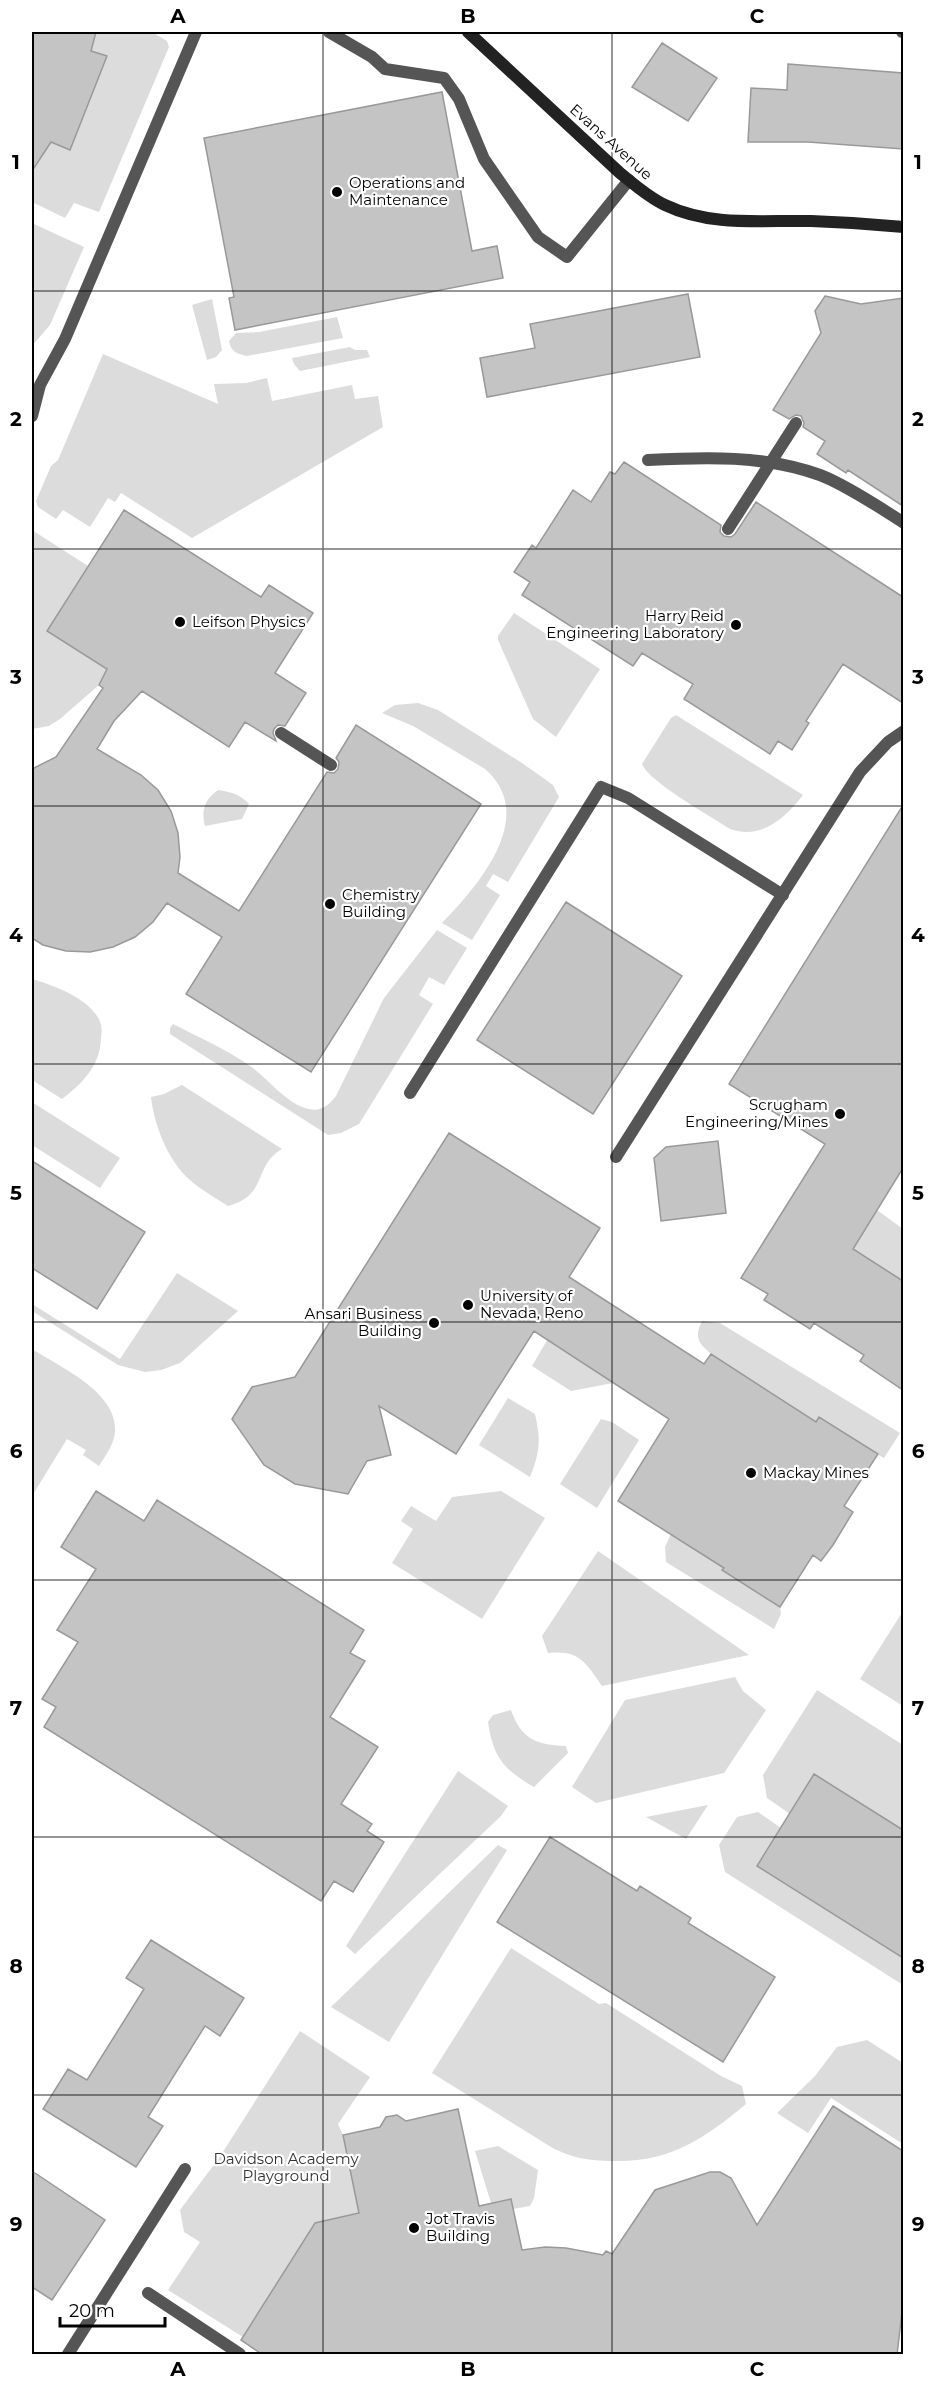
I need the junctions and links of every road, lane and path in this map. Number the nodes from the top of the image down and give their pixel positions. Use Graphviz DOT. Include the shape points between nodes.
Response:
graph roads {
  1 [pos="196,32"];
  2 [pos="329,32"];
  3 [pos="468,32"];
  4 [pos="629,180"];
  5 [pos="903,227"];
  6 [pos="36,387"];
  7 [pos="32,416"];
  8 [pos="796,423"];
  9 [pos="648,460"];
  10 [pos="903,523"];
  11 [pos="728,530"];
  12 [pos="903,731"];
  13 [pos="281,733"];
  14 [pos="331,765"];
  15 [pos="783,895"];
  16 [pos="410,1093"];
  17 [pos="616,1157"];
  18 [pos="185,2169"];
  19 [pos="148,2293"];
  20 [pos="68,2355"];
  21 [pos="240,2355"];
  1 -- 6 [label="street" via="65,339"];
  2 -- 4 [label="street" via="385,69 444,78 459,99 484,159 538,237 567,257"];
  3 -- 4 [label="street, Evans Avenue"];
  4 -- 5 [label="street, Evans Avenue" via="666,205 721,220"];
  6 -- 7 [label="street"];
  8 -- 11 [label="street, bridge"];
  9 -- 10 [label="street" via="745,459 788,467 821,476"];
  12 -- 15 [label="street" via="860,772"];
  13 -- 14 [label="street"];
  15 -- 16 [label="street" via="628,798 601,788"];
  15 -- 17 [label="street"];
  18 -- 20 [label="street"];
  19 -- 21 [label="street"];
}
